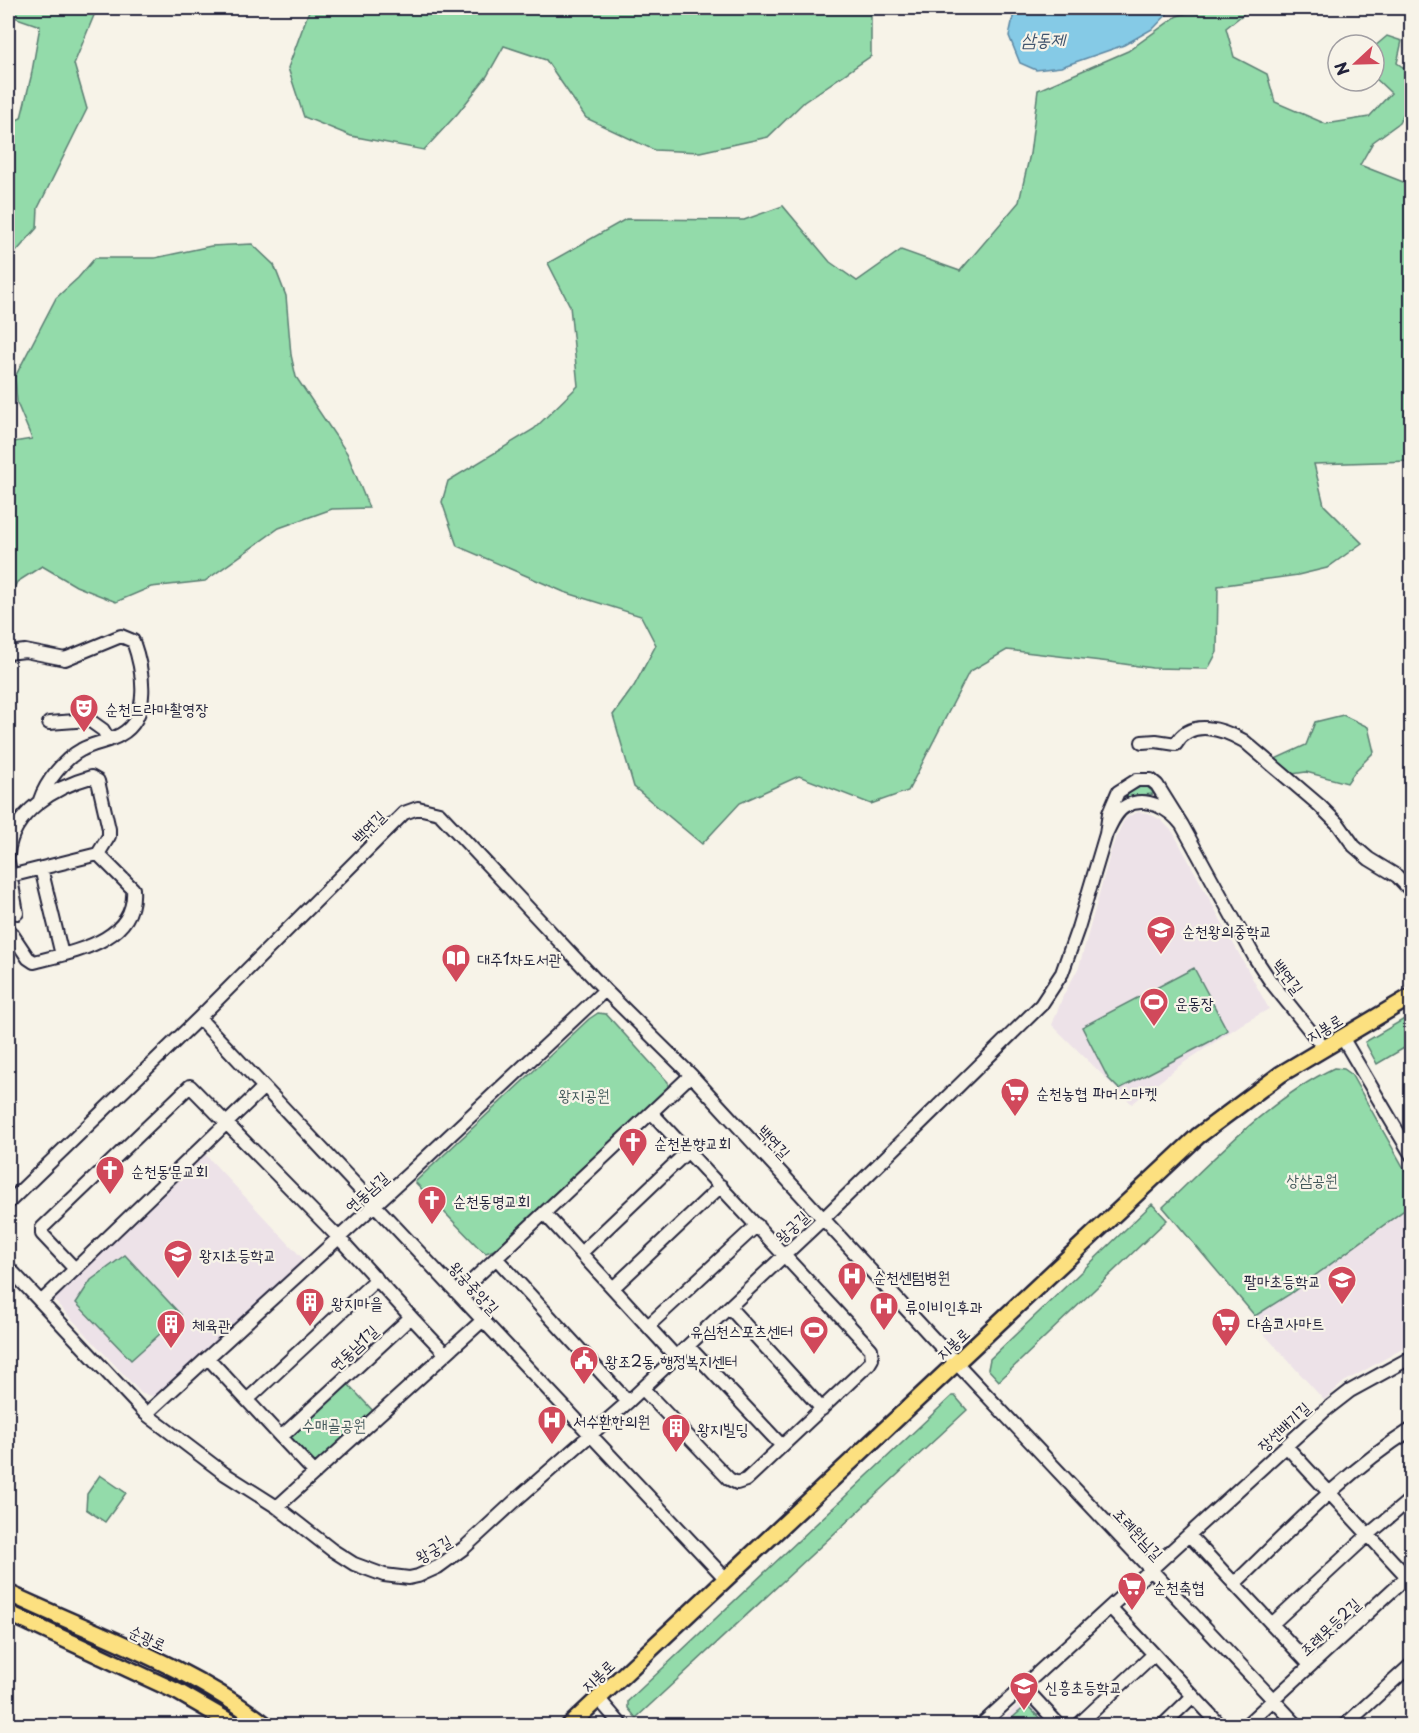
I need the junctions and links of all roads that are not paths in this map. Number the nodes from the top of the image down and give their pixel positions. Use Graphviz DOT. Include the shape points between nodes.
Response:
graph roads {
  1 [pos="8,652"];
  2 [pos="49,723"];
  3 [pos="109,740"];
  4 [pos="1142,742"];
  5 [pos="38,804"];
  6 [pos="1182,825"];
  7 [pos="1106,834"];
  8 [pos="8,854"];
  9 [pos="98,854"];
  10 [pos="8,862"];
  11 [pos="41,868"];
  12 [pos="10,876"];
  13 [pos="1412,892"];
  14 [pos="17,913"];
  15 [pos="8,928"];
  16 [pos="62,955"];
  17 [pos="605,990"];
  18 [pos="1412,996"];
  19 [pos="200,1018"];
  20 [pos="1342,1037"];
  21 [pos="1324,1048"];
  22 [pos="691,1075"];
  23 [pos="264,1087"];
  24 [pos="652,1113"];
  25 [pos="226,1123"];
  26 [pos="688,1150"];
  27 [pos="1412,1156"];
  28 [pos="721,1186"];
  29 [pos="8,1203"];
  30 [pos="375,1205"];
  31 [pos="544,1213"];
  32 [pos="824,1218"];
  33 [pos="757,1225"];
  34 [pos="339,1238"];
  35 [pos="581,1253"];
  36 [pos="783,1255"];
  37 [pos="496,1258"];
  38 [pos="8,1267"];
  39 [pos="75,1269"];
  40 [pos="377,1279"];
  41 [pos="613,1288"];
  42 [pos="458,1294"];
  43 [pos="41,1302"];
  44 [pos="730,1308"];
  45 [pos="411,1317"];
  46 [pos="483,1320"];
  47 [pos="648,1326"];
  48 [pos="688,1346"];
  49 [pos="445,1353"];
  50 [pos="676,1357"];
  51 [pos="1412,1357"];
  52 [pos="208,1358"];
  53 [pos="957,1364"];
  54 [pos="643,1389"];
  55 [pos="247,1400"];
  56 [pos="628,1402"];
  57 [pos="822,1409"];
  58 [pos="146,1414"];
  59 [pos="1412,1429"];
  60 [pos="591,1435"];
  61 [pos="281,1437"];
  62 [pos="782,1446"];
  63 [pos="1286,1446"];
  64 [pos="315,1473"];
  65 [pos="1329,1492"];
  66 [pos="1412,1498"];
  67 [pos="277,1507"];
  68 [pos="1190,1535"];
  69 [pos="1368,1535"];
  70 [pos="1151,1570"];
  71 [pos="1410,1576"];
  72 [pos="726,1579"];
  73 [pos="1234,1584"];
  74 [pos="8,1593"];
  75 [pos="1110,1607"];
  76 [pos="8,1612"];
  77 [pos="1272,1624"];
  78 [pos="1154,1654"];
  79 [pos="1412,1664"];
  80 [pos="1311,1665"];
  81 [pos="1023,1686"];
  82 [pos="1193,1696"];
  83 [pos="598,1698"];
  84 [pos="1273,1700"];
  85 [pos="237,1725"];
  86 [pos="267,1725"];
  87 [pos="569,1725"];
  88 [pos="622,1725"];
  89 [pos="980,1725"];
  90 [pos="1060,1725"];
  91 [pos="1077,1725"];
  92 [pos="1162,1725"];
  93 [pos="1221,1725"];
  94 [pos="1245,1725"];
  95 [pos="1298,1725"];
  96 [pos="1344,1725"];
  1 -- 3 [label="street" via="25,651 65,659 118,636 133,641 142,701 131,727"];
  2 -- 3 [label="street" via="89,720"];
  3 -- 5 [label="street" via="74,754 42,792"];
  4 -- 13 [label="street" via="1176,744 1185,732 1204,728 1236,736 1319,805 1354,846 1397,876"];
  5 -- 8 [label="street" via="26,813"];
  5 -- 9 [label="street" via="76,781 91,777 98,781 109,836"];
  6 -- 7 [label="street, 백연길" via="1162,807 1142,802 1122,809"];
  6 -- 7 [label="street, 백연길" via="1157,785 1143,779 1118,792"];
  6 -- 21 [label="street, 백연길" via="1255,958"];
  7 -- 32 [label="street, 백연길" via="1070,952 1053,989 1029,1018"];
  9 -- 11 [label="street"];
  9 -- 16 [label="street" via="133,889 134,900 111,936 87,949"];
  10 -- 12 [label="street"];
  11 -- 12 [label="street"];
  11 -- 16 [label="street"];
  12 -- 14 [label="street"];
  15 -- 16 [label="street" via="34,962"];
  17 -- 19 [label="street, 백연길" via="439,813 418,808 405,813"];
  17 -- 22 [label="street, 백연길"];
  17 -- 30 [label="street, 연동남길"];
  18 -- 20 [label="main road, 지봉로"];
  19 -- 23 [label="street, 왕궁중앙길"];
  19 -- 29 [label="street, 백연길"];
  20 -- 21 [label="main road, 지봉로"];
  20 -- 27 [label="street"];
  21 -- 53 [label="main road, 지봉로" via="1218,1120"];
  22 -- 24 [label="street"];
  22 -- 32 [label="street, 백연길"];
  23 -- 25 [label="street"];
  23 -- 30 [label="street, 왕궁중앙길"];
  24 -- 26 [label="street"];
  24 -- 31 [label="street"];
  25 -- 34 [label="street"];
  25 -- 39 [label="street"];
  25 -- 39 [label="street" via="190,1086 42,1228 42,1234"];
  26 -- 28 [label="street"];
  26 -- 35 [label="street"];
  28 -- 33 [label="street"];
  28 -- 41 [label="street"];
  30 -- 34 [label="street, 연동남길"];
  30 -- 42 [label="street, 왕궁중앙길"];
  31 -- 35 [label="street"];
  31 -- 37 [label="street"];
  32 -- 36 [label="street, 왕궁길"];
  32 -- 53 [label="street, 백연길"];
  33 -- 36 [label="street"];
  33 -- 47 [label="street"];
  34 -- 40 [label="street"];
  34 -- 52 [label="street, 연동남길"];
  35 -- 41 [label="street"];
  36 -- 44 [label="street, 왕궁길"];
  36 -- 57 [label="street" via="872,1352 871,1362"];
  37 -- 42 [label="street"];
  37 -- 56 [label="street"];
  38 -- 43 [label="street, 왕궁길"];
  39 -- 43 [label="street"];
  40 -- 45 [label="street"];
  40 -- 55 [label="street, 연동남1길"];
  41 -- 47 [label="street"];
  42 -- 46 [label="street, 왕궁중앙길"];
  43 -- 58 [label="street, 왕궁길"];
  44 -- 48 [label="street, 왕궁길"];
  44 -- 57 [label="street"];
  45 -- 49 [label="street"];
  45 -- 61 [label="street, 연동남1길"];
  46 -- 49 [label="street"];
  46 -- 60 [label="street, 왕궁중앙길"];
  47 -- 50 [label="street"];
  48 -- 50 [label="street, 왕궁길"];
  48 -- 62 [label="street"];
  49 -- 64 [label="street"];
  50 -- 54 [label="street, 왕궁길"];
  51 -- 63 [label="street, 장선배기길" via="1350,1391"];
  52 -- 55 [label="street"];
  52 -- 58 [label="street, 연동남길"];
  53 -- 70 [label="street, 조례원님길"];
  53 -- 72 [label="main road, 지봉로"];
  54 -- 56 [label="street, 왕궁길"];
  54 -- 62 [label="street" via="733,1482 746,1480"];
  55 -- 61 [label="street"];
  56 -- 60 [label="street, 왕궁길"];
  57 -- 62 [label="street"];
  58 -- 67 [label="street, 왕궁길" via="225,1474"];
  59 -- 65 [label="street"];
  60 -- 67 [label="street, 왕궁길" via="464,1548 418,1576 391,1577 360,1566 332,1550"];
  60 -- 72 [label="street, 왕궁중앙길"];
  61 -- 64 [label="street"];
  63 -- 65 [label="street, 조례못등2길"];
  63 -- 68 [label="street, 장선배기길"];
  64 -- 67 [label="street"];
  65 -- 69 [label="street, 조례못등2길"];
  65 -- 73 [label="street"];
  66 -- 69 [label="street"];
  68 -- 70 [label="street, 장선배기길"];
  68 -- 73 [label="street"];
  69 -- 71 [label="street, 조례못등2길"];
  69 -- 77 [label="street"];
  70 -- 75 [label="street, 장선배기길"];
  70 -- 84 [label="street, 조례원님길"];
  71 -- 80 [label="street, 조례못등2길"];
  72 -- 83 [label="main road, 지봉로"];
  73 -- 77 [label="street"];
  74 -- 86 [label="main road, 순광로" via="178,1670"];
  75 -- 78 [label="street"];
  75 -- 81 [label="street, 장선배기길"];
  76 -- 85 [label="main road" via="178,1692"];
  77 -- 80 [label="street"];
  78 -- 82 [label="street"];
  78 -- 91 [label="street"];
  79 -- 96 [label="street"];
  80 -- 84 [label="street, 조례못등2길"];
  81 -- 89 [label="street, 장선배기길"];
  81 -- 90 [label="street"];
  82 -- 92 [label="street"];
  82 -- 93 [label="street"];
  83 -- 87 [label="main road, 지봉로"];
  83 -- 88 [label="street"];
  84 -- 94 [label="street, 조례못등2길"];
  84 -- 95 [label="street, 조례원님길"];
}
